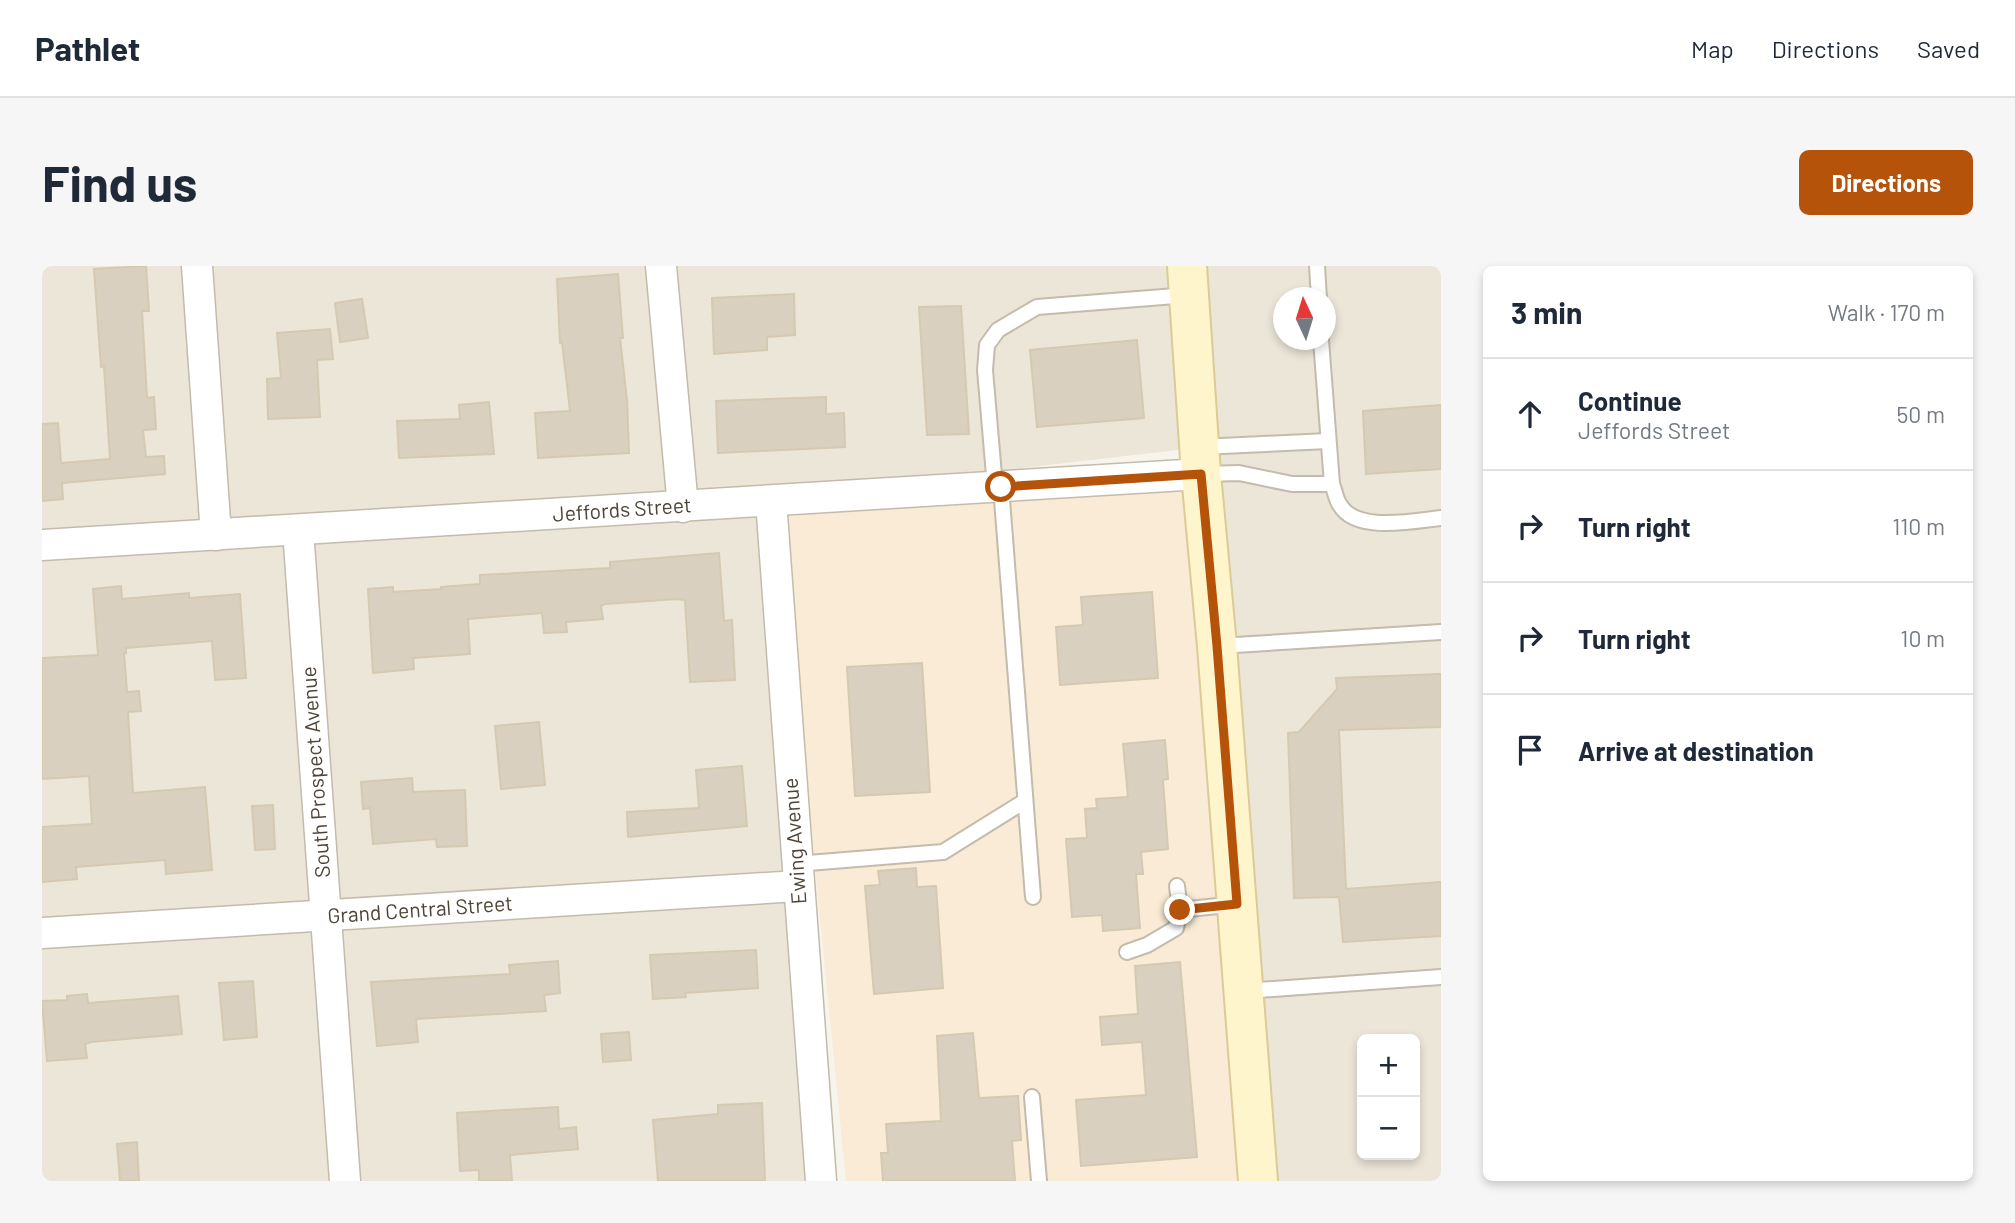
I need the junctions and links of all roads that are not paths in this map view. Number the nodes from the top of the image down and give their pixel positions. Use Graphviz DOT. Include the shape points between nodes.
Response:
graph roads {
  1 [pos="197,266"];
  2 [pos="662,266"];
  3 [pos="1317,266"];
  4 [pos="1188,280"];
  5 [pos="1318,287"];
  6 [pos="1322,350"];
  7 [pos="1328,441"];
  8 [pos="1200,461"];
  9 [pos="1332,484"];
  10 [pos="998,487"];
  11 [pos="771,501"];
  12 [pos="683,507"];
  13 [pos="1441,518"];
  14 [pos="298,530"];
  15 [pos="216,535"];
  16 [pos="42,545"];
  17 [pos="1441,632"];
  18 [pos="1217,646"];
  19 [pos="1025,801"];
  20 [pos="797,875"];
  21 [pos="1177,887"];
  22 [pos="1033,897"];
  23 [pos="1237,904"];
  24 [pos="1180,910"];
  25 [pos="326,916"];
  26 [pos="42,933"];
  27 [pos="1126,952"];
  28 [pos="1441,977"];
  29 [pos="1244,991"];
  30 [pos="1032,1097"];
  31 [pos="345,1181"];
  32 [pos="821,1181"];
  33 [pos="1039,1181"];
  34 [pos="1258,1181"];
  1 -- 15 [label="street"];
  2 -- 12 [label="street"];
  3 -- 5 [label="lane"];
  4 -- 8 [label="street"];
  4 -- 10 [label="lane" via="1037,307 998,330 987,345 985,369"];
  6 -- 7 [label="lane"];
  7 -- 8 [label="lane"];
  7 -- 9 [label="lane"];
  8 -- 9 [label="lane" via="1292,484"];
  8 -- 10 [label="street, Jeffords Street"];
  8 -- 18 [label="street"];
  9 -- 13 [label="lane" via="1340,507 1358,521"];
  10 -- 11 [label="street, Jeffords Street"];
  10 -- 19 [label="lane"];
  11 -- 12 [label="street, Jeffords Street"];
  11 -- 20 [label="street, Ewing Avenue"];
  12 -- 14 [label="street, Jeffords Street"];
  14 -- 15 [label="street, Jeffords Street"];
  14 -- 25 [label="street, South Prospect Avenue"];
  15 -- 16 [label="street, Jeffords Street"];
  17 -- 18 [label="lane"];
  18 -- 23 [label="street"];
  19 -- 20 [label="lane" via="943,852"];
  19 -- 22 [label="lane"];
  20 -- 25 [label="street, Grand Central Street"];
  20 -- 32 [label="street, Ewing Avenue"];
  21 -- 24 [label="lane"];
  23 -- 24 [label="lane"];
  23 -- 29 [label="street"];
  24 -- 27 [label="lane" via="1176,928"];
  25 -- 26 [label="street, Grand Central Street"];
  25 -- 31 [label="street, South Prospect Avenue"];
  28 -- 29 [label="lane"];
  29 -- 34 [label="street"];
  30 -- 33 [label="lane"];
}
